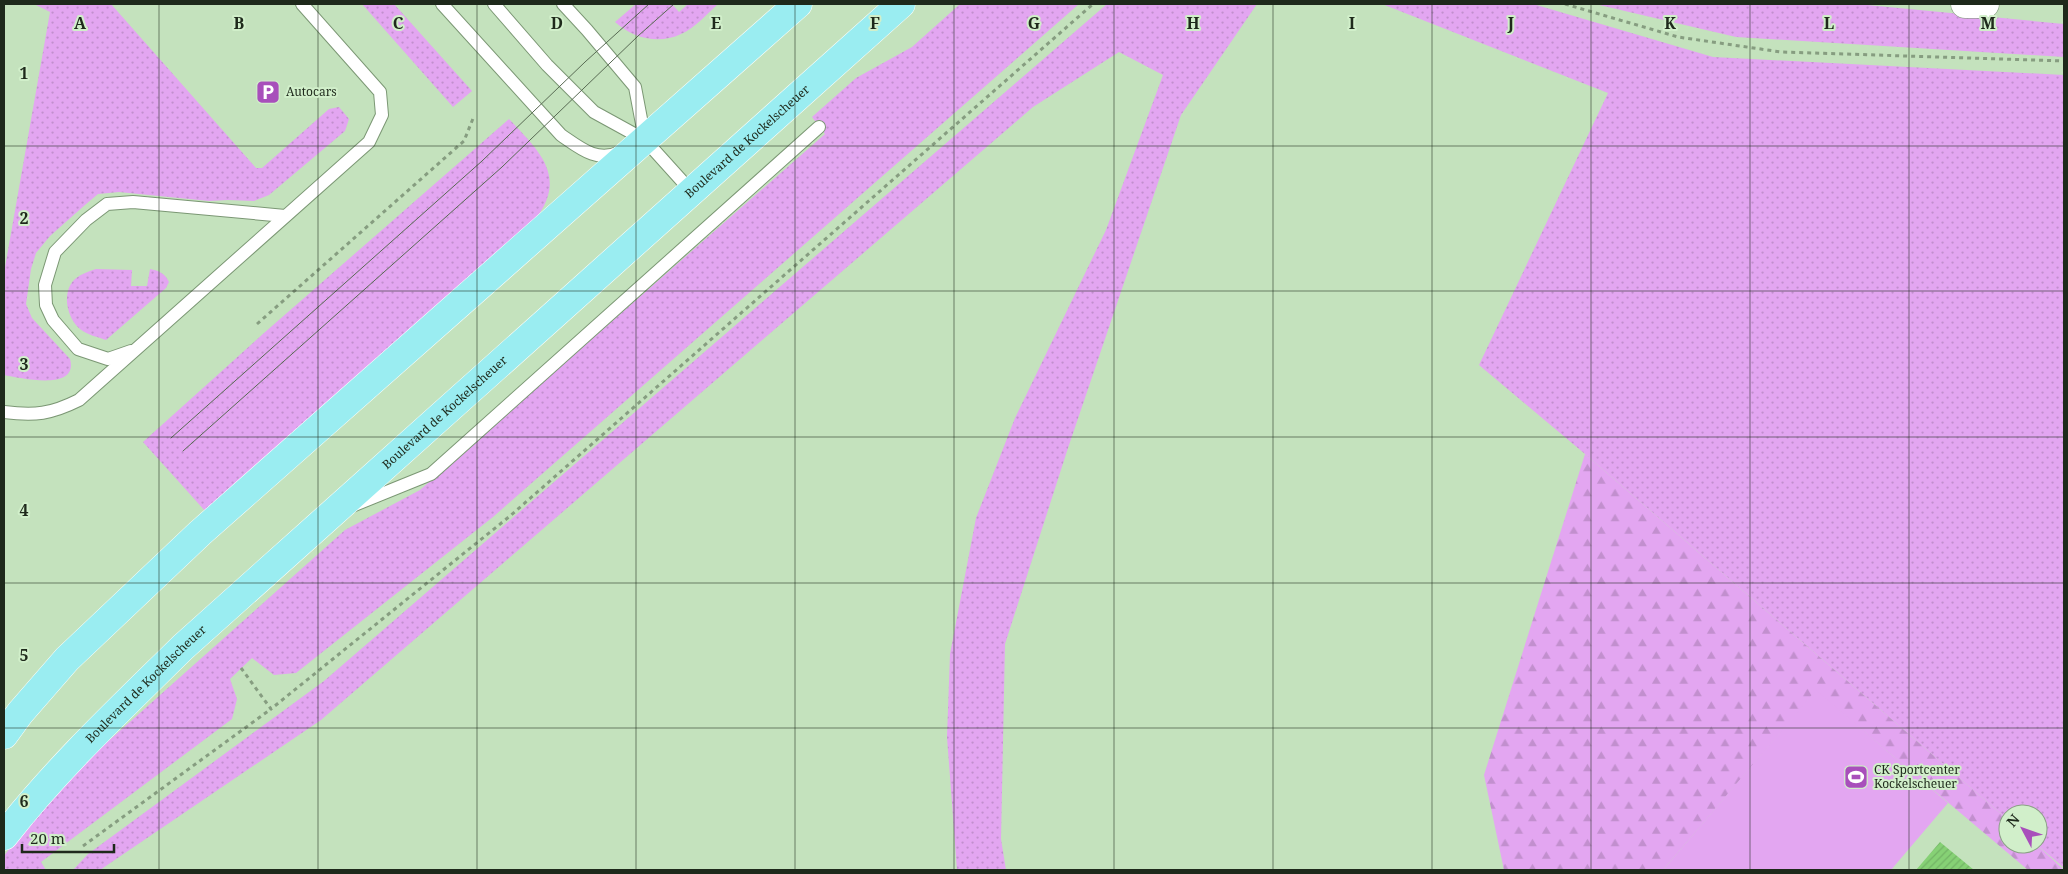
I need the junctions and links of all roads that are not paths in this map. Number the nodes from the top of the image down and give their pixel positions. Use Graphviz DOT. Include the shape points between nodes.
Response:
graph roads {
  1 [pos="302,4"];
  2 [pos="442,4"];
  3 [pos="494,4"];
  4 [pos="562,4"];
  5 [pos="798,4"];
  6 [pos="901,4"];
  7 [pos="1965,4"];
  8 [pos="1985,4"];
  9 [pos="820,127"];
  10 [pos="644,140"];
  11 [pos="691,192"];
  12 [pos="285,216"];
  13 [pos="137,349"];
  14 [pos="4,412"];
  15 [pos="329,516"];
  16 [pos="4,735"];
  17 [pos="4,836"];
  1 -- 12 [label="lane" via="380,92 382,115 369,142"];
  2 -- 10 [label="lane" via="561,136 598,157 612,156"];
  3 -- 10 [label="lane" via="547,65 594,112"];
  4 -- 10 [label="lane" via="635,87"];
  5 -- 10 [label="main road"];
  6 -- 11 [label="main road, Boulevard de Kockelscheuer"];
  7 -- 8 [label="main road"];
  9 -- 15 [label="lane" via="431,474"];
  10 -- 11 [label="lane"];
  10 -- 16 [label="main road" via="200,533 67,659"];
  11 -- 15 [label="main road, Boulevard de Kockelscheuer"];
  12 -- 13 [label="lane"];
  12 -- 13 [label="lane" via="134,202 107,204 86,220 55,252 45,285 46,305 53,320 78,348 108,359"];
  13 -- 14 [label="lane" via="79,400 61,410 26,415"];
  15 -- 17 [label="main road, Boulevard de Kockelscheuer" via="183,647 99,729"];
}
